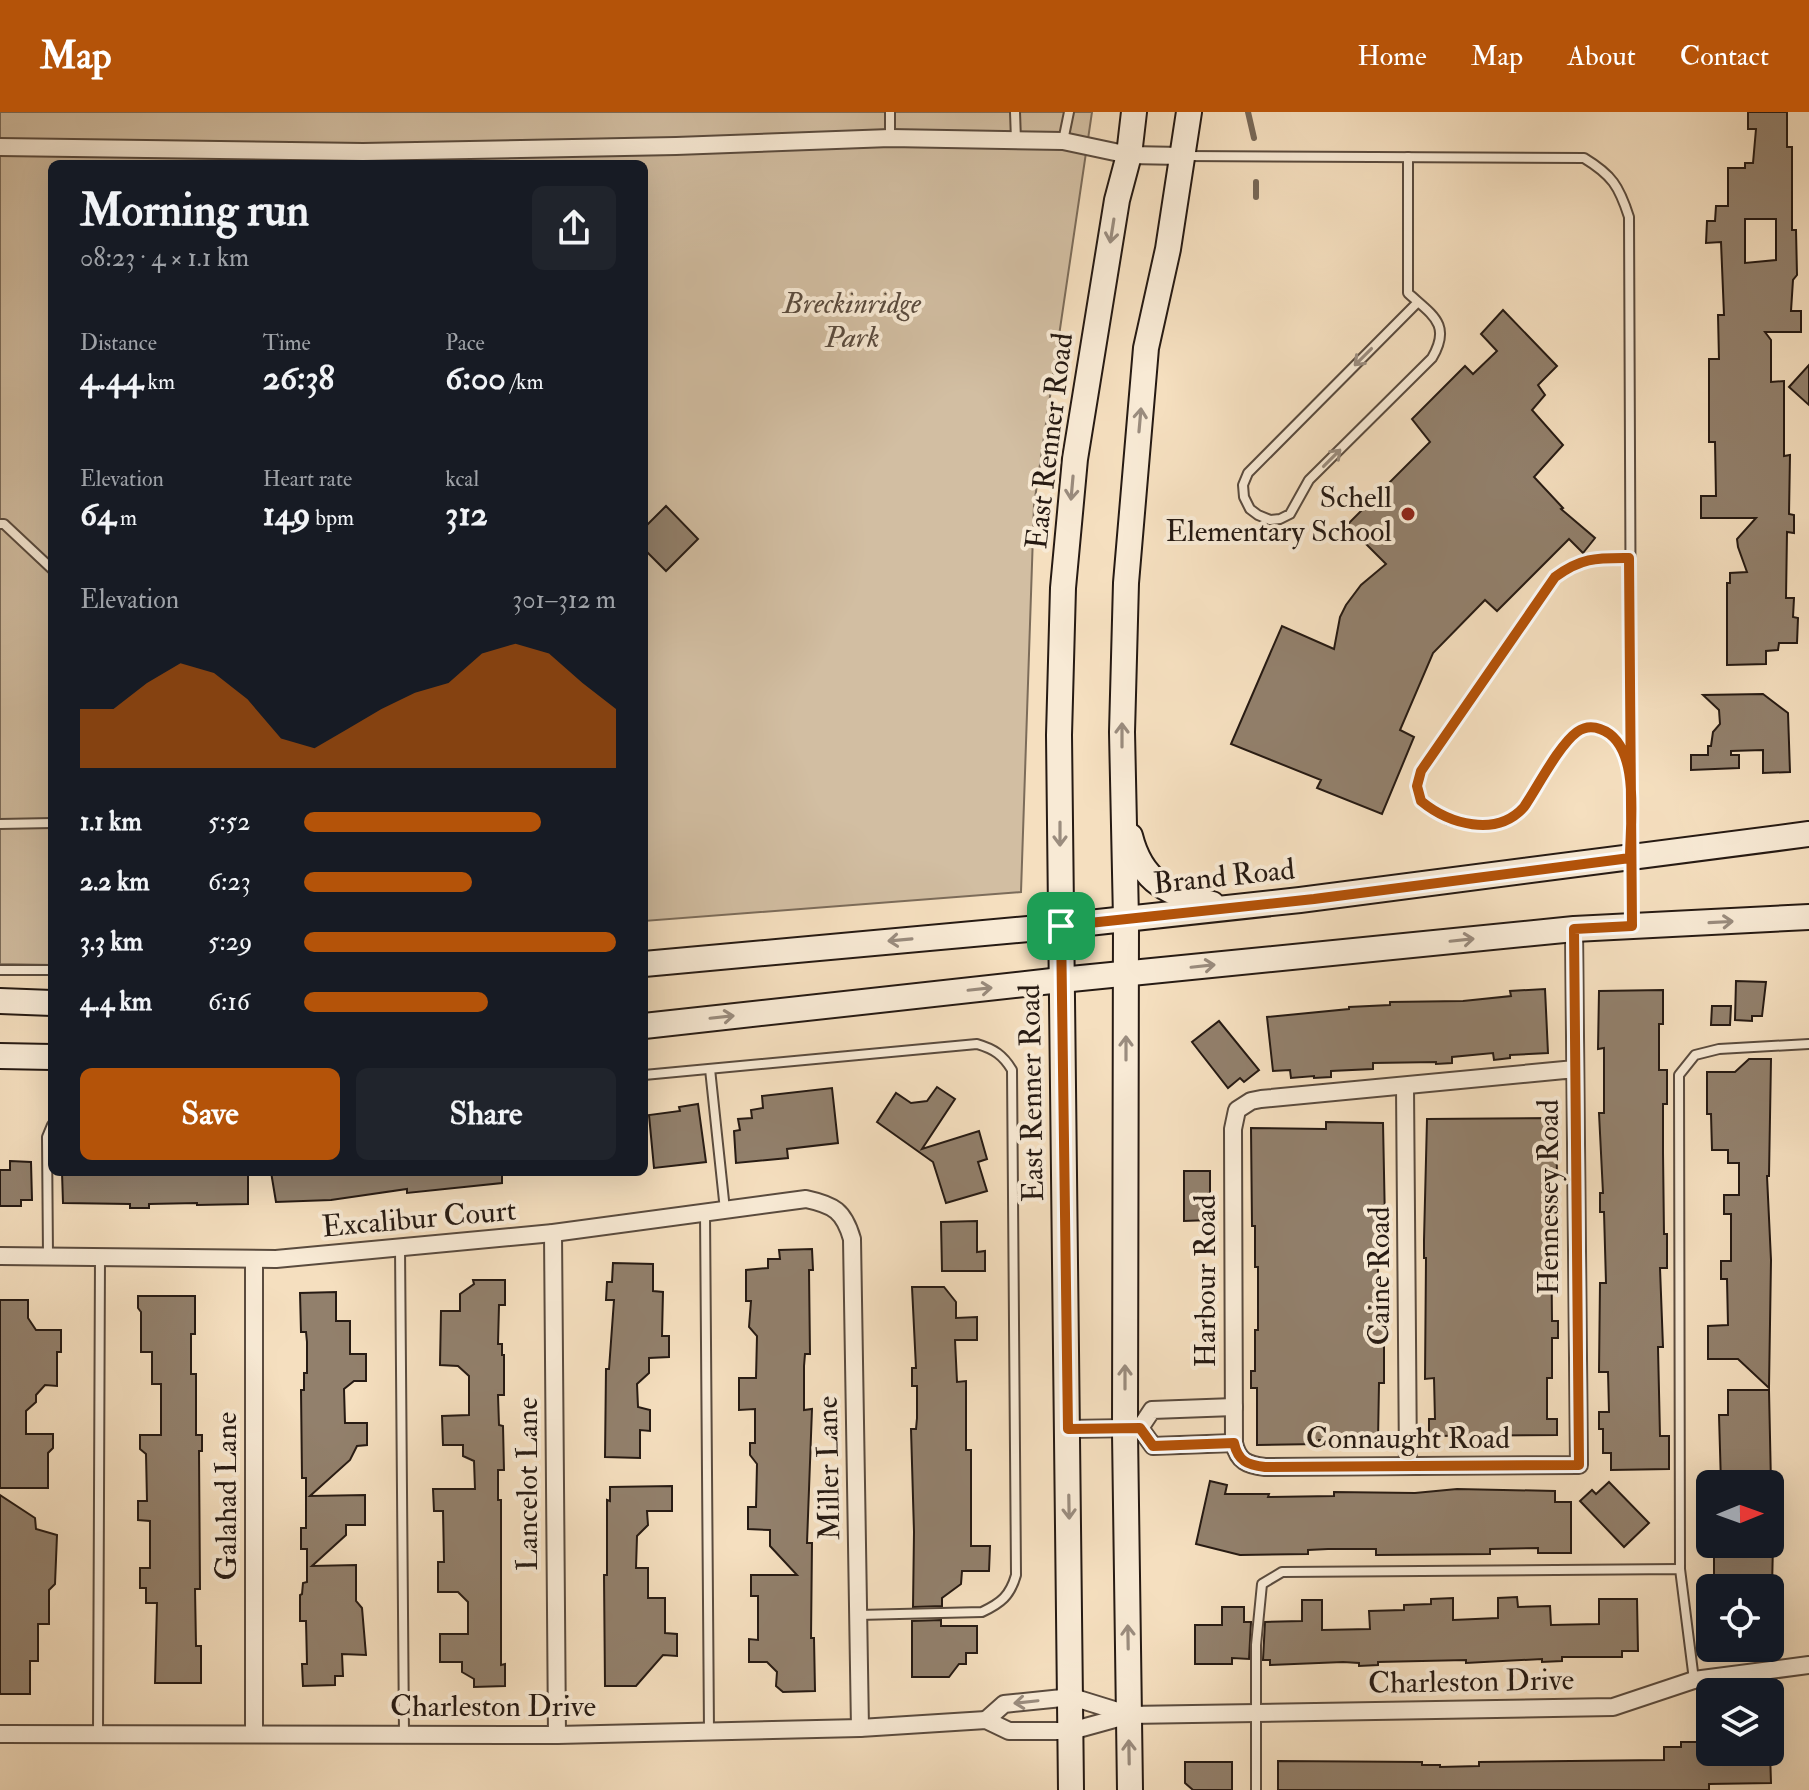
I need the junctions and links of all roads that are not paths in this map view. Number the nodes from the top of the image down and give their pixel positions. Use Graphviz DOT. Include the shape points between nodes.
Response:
graph roads {
  1 [pos="890,112"];
  2 [pos="1015,112"];
  3 [pos="1069,112"];
  4 [pos="1134,112"];
  5 [pos="1189,112"];
  6 [pos="890,138"];
  7 [pos="1016,140"];
  8 [pos="1063,141"];
  9 [pos="0,147"];
  10 [pos="1129,155"];
  11 [pos="1182,156"];
  12 [pos="1408,157"];
  13 [pos="1418,302"];
  14 [pos="0,524"];
  15 [pos="1629,558"];
  16 [pos="48,565"];
  17 [pos="1630,768"];
  18 [pos="1124,813"];
  19 [pos="48,823"];
  20 [pos="0,824"];
  21 [pos="1809,834"];
  22 [pos="1630,858"];
  23 [pos="1226,908"];
  24 [pos="1809,917"];
  25 [pos="1126,919"];
  26 [pos="1061,926"];
  27 [pos="1632,926"];
  28 [pos="1574,929"];
  29 [pos="648,964"];
  30 [pos="0,970"];
  31 [pos="48,970"];
  32 [pos="1126,974"];
  33 [pos="1061,980"];
  34 [pos="0,1001"];
  35 [pos="48,1003"];
  36 [pos="648,1026"];
  37 [pos="1809,1044"];
  38 [pos="0,1056"];
  39 [pos="48,1057"];
  40 [pos="710,1069"];
  41 [pos="1575,1069"];
  42 [pos="648,1075"];
  43 [pos="1405,1087"];
  44 [pos="48,1135"];
  45 [pos="725,1210"];
  46 [pos="839,1211"];
  47 [pos="705,1212"];
  48 [pos="553,1233"];
  49 [pos="400,1247"];
  50 [pos="0,1256"];
  51 [pos="48,1256"];
  52 [pos="100,1257"];
  53 [pos="254,1259"];
  54 [pos="1234,1407"];
  55 [pos="1133,1428"];
  56 [pos="1068,1429"];
  57 [pos="1237,1451"];
  58 [pos="1408,1465"];
  59 [pos="1579,1465"];
  60 [pos="1680,1569"];
  61 [pos="858,1615"];
  62 [pos="1809,1665"];
  63 [pos="1694,1680"];
  64 [pos="1072,1697"];
  65 [pos="1254,1713"];
  66 [pos="1129,1715"];
  67 [pos="986,1720"];
  68 [pos="860,1728"];
  69 [pos="709,1731"];
  70 [pos="1071,1731"];
  71 [pos="254,1733"];
  72 [pos="0,1734"];
  73 [pos="98,1734"];
  74 [pos="404,1734"];
  75 [pos="557,1735"];
  76 [pos="1071,1790"];
  77 [pos="1130,1790"];
  78 [pos="1256,1790"];
  1 -- 6 [label="lane"];
  2 -- 7 [label="lane"];
  3 -- 8 [label="lane"];
  4 -- 10 [label="main road, East Renner Road"];
  5 -- 11 [label="main road"];
  6 -- 7 [label="street"];
  6 -- 9 [label="street" via="363,152"];
  7 -- 8 [label="street"];
  8 -- 10 [label="street"];
  10 -- 11 [label="street"];
  10 -- 26 [label="main road, East Renner Road, one-way" via="1075,459 1063,588"];
  11 -- 12 [label="lane"];
  18 -- 11 [label="main road, one-way" via="1126,583 1146,348"];
  12 -- 13 [label="lane" via="1408,293"];
  12 -- 15 [label="lane" via="1584,158 1607,172 1621,193 1629,217"];
  13 -- 13 [label="lane, one-way" via="1248,473 1244,497 1258,515 1270,520 1290,514 1309,480 1432,358 1442,331"];
  14 -- 16 [label="lane"];
  15 -- 17 [label="lane"];
  15 -- 17 [label="lane" via="1590,558 1555,577 1421,771 1417,786 1421,801 1450,821 1497,824 1524,807 1579,730 1609,732"];
  17 -- 22 [label="lane"];
  18 -- 23 [label="main road" via="1134,852 1156,883 1177,895"];
  18 -- 25 [label="main road"];
  19 -- 20 [label="lane"];
  21 -- 22 [label="main road, Brand Road"];
  22 -- 23 [label="main road, Brand Road"];
  22 -- 27 [label="lane"];
  23 -- 25 [label="main road, Brand Road"];
  27 -- 24 [label="main road, one-way"];
  25 -- 26 [label="main road, Brand Road"];
  25 -- 32 [label="main road"];
  26 -- 29 [label="main road, Brand Road, one-way"];
  26 -- 33 [label="main road, East Renner Road"];
  27 -- 28 [label="main road"];
  32 -- 28 [label="main road, one-way"];
  28 -- 41 [label="street, Hennessey Road"];
  30 -- 31 [label="lane"];
  32 -- 33 [label="main road"];
  55 -- 32 [label="main road, one-way"];
  36 -- 33 [label="main road, one-way"];
  33 -- 56 [label="main road, East Renner Road"];
  34 -- 35 [label="main road"];
  37 -- 60 [label="lane" via="1719,1049 1695,1055 1679,1075"];
  38 -- 39 [label="main road"];
  40 -- 42 [label="lane"];
  40 -- 45 [label="lane"];
  40 -- 61 [label="lane" via="977,1044 1004,1057 1012,1070 1016,1575 1011,1592 982,1612"];
  41 -- 43 [label="street"];
  41 -- 59 [label="street, Hennessey Road"];
  43 -- 54 [label="street, Harbour Road" via="1261,1099 1243,1105 1233,1118"];
  43 -- 58 [label="street, Caine Road"];
  44 -- 51 [label="lane"];
  45 -- 46 [label="street, Excalibur Court" via="806,1199"];
  45 -- 47 [label="street, Excalibur Court"];
  46 -- 61 [label="street, Miller Lane" via="852,1239"];
  47 -- 48 [label="street, Excalibur Court"];
  47 -- 69 [label="lane"];
  48 -- 49 [label="street, Excalibur Court"];
  48 -- 75 [label="street, Lancelot Lane"];
  49 -- 53 [label="street, Excalibur Court"];
  49 -- 74 [label="lane"];
  50 -- 51 [label="street, Excalibur Court"];
  51 -- 52 [label="street, Excalibur Court"];
  52 -- 53 [label="street, Excalibur Court"];
  52 -- 73 [label="lane"];
  53 -- 71 [label="street, Galahad Lane"];
  54 -- 55 [label="street" via="1152,1410"];
  54 -- 57 [label="street, Harbour Road"];
  55 -- 56 [label="street"];
  55 -- 57 [label="street, Connaught Road" via="1153,1446"];
  66 -- 55 [label="main road, one-way"];
  56 -- 64 [label="main road, East Renner Road, one-way"];
  57 -- 58 [label="street, Connaught Road" via="1245,1464 1265,1467"];
  58 -- 59 [label="street, Connaught Road"];
  60 -- 63 [label="lane"];
  60 -- 65 [label="lane" via="1282,1572 1262,1584"];
  61 -- 68 [label="street, Miller Lane"];
  62 -- 63 [label="street, Charleston Drive"];
  63 -- 65 [label="street, Charleston Drive" via="1613,1707"];
  64 -- 66 [label="street, Charleston Drive"];
  64 -- 67 [label="street, Charleston Drive, one-way" via="1004,1704"];
  64 -- 70 [label="main road, East Renner Road"];
  65 -- 66 [label="street, Charleston Drive"];
  65 -- 78 [label="lane"];
  66 -- 70 [label="street, Charleston Drive"];
  77 -- 66 [label="main road, one-way"];
  67 -- 68 [label="street, Charleston Drive"];
  67 -- 70 [label="street, Charleston Drive" via="1009,1731"];
  68 -- 69 [label="street, Charleston Drive"];
  69 -- 75 [label="street, Charleston Drive"];
  70 -- 76 [label="main road, East Renner Road"];
  71 -- 73 [label="street, Charleston Drive"];
  71 -- 74 [label="street, Charleston Drive"];
  72 -- 73 [label="street, Charleston Drive"];
  74 -- 75 [label="street, Charleston Drive"];
}
